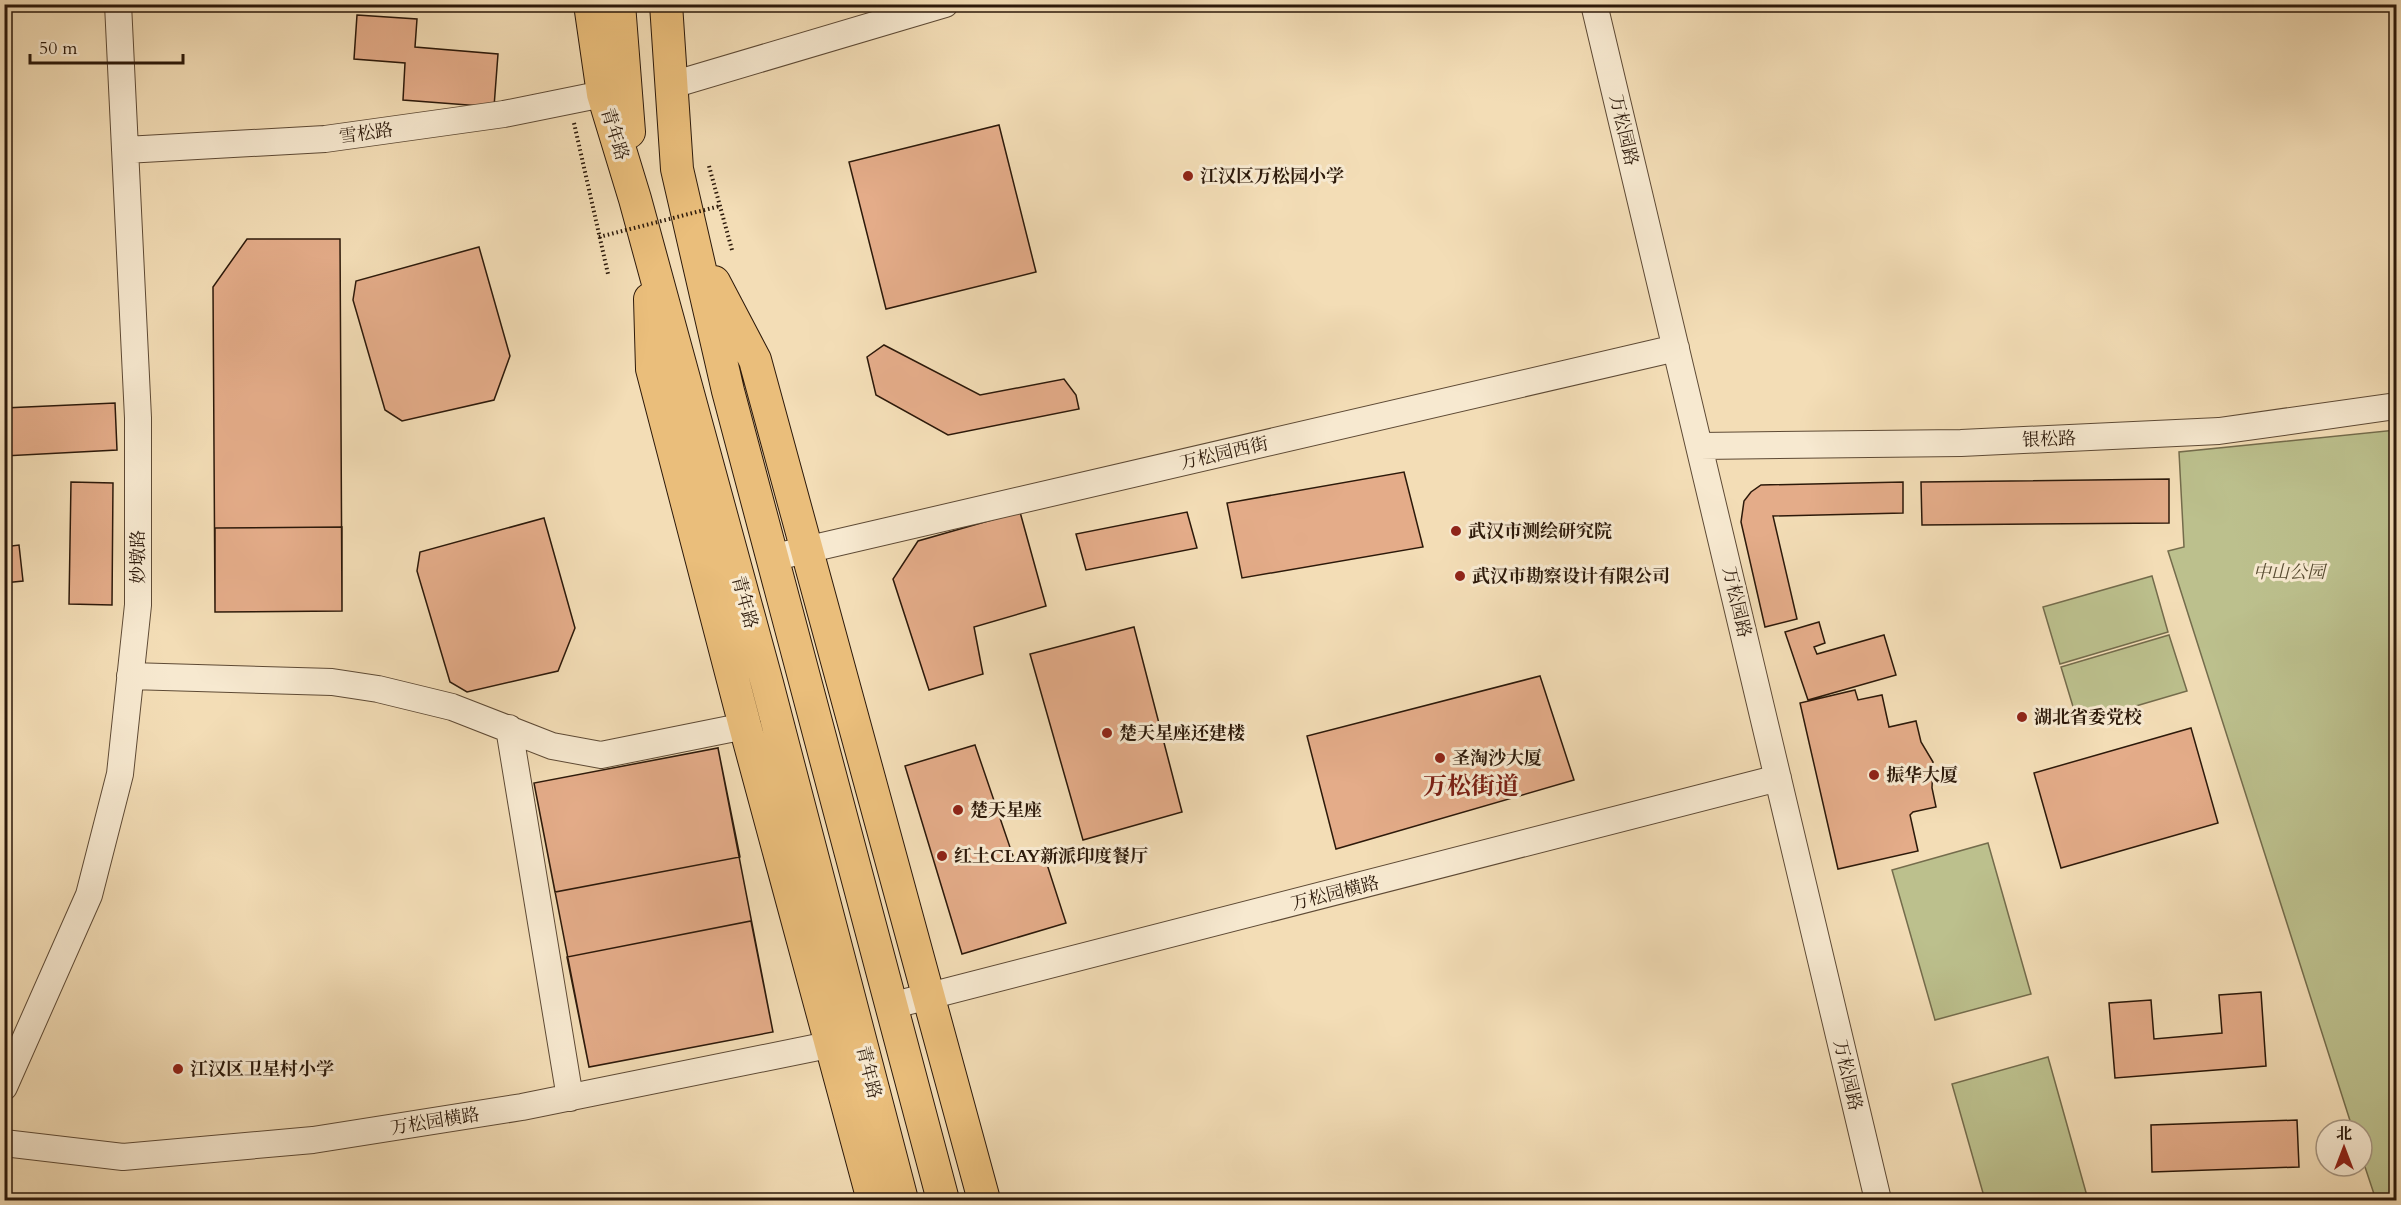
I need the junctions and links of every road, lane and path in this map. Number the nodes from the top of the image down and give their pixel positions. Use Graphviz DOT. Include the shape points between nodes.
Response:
graph roads {
  1 [pos="118,4"];
  2 [pos="590,4"];
  3 [pos="619,4"];
  4 [pos="644,4"];
  5 [pos="666,4"];
  6 [pos="945,4"];
  7 [pos="1594,4"];
  8 [pos="672,85"];
  9 [pos="603,94"];
  10 [pos="573,119"];
  11 [pos="125,150"];
  12 [pos="709,166"];
  13 [pos="677,169"];
  14 [pos="635,199"];
  15 [pos="720,206"];
  16 [pos="599,237"];
  17 [pos="694,244"];
  18 [pos="649,250"];
  19 [pos="732,250"];
  20 [pos="608,274"];
  21 [pos="1676,348"];
  22 [pos="2397,406"];
  23 [pos="1700,446"];
  24 [pos="806,550"];
  25 [pos="771,558"];
  26 [pos="802,673"];
  27 [pos="130,676"];
  28 [pos="767,683"];
  29 [pos="745,726"];
  30 [pos="509,728"];
  31 [pos="1779,778"];
  32 [pos="894,874"];
  33 [pos="792,898"];
  34 [pos="927,997"];
  35 [pos="890,1006"];
  36 [pos="846,1042"];
  37 [pos="4,1087"];
  38 [pos="570,1098"];
  39 [pos="4,1143"];
  40 [pos="873,1200"];
  41 [pos="902,1200"];
  42 [pos="943,1200"];
  43 [pos="984,1200"];
  44 [pos="1878,1200"];
  1 -- 11 [label="street, 妙墩路"];
  2 -- 9 [label="main road, 青年路"];
  3 -- 14 [label="main road"];
  4 -- 13 [label="main road" via="648,42"];
  5 -- 8 [label="main road, 青年路"];
  6 -- 8 [label="street"];
  7 -- 21 [label="street, 万松园路"];
  8 -- 13 [label="main road, 青年路"];
  9 -- 11 [label="street, 雪松路" via="504,114 325,139"];
  9 -- 14 [label="main road, 青年路"];
  10 -- 16 [label="path"];
  11 -- 27 [label="street, 妙墩路" via="138,418 138,605"];
  12 -- 15 [label="path"];
  13 -- 17 [label="main road, 青年路"];
  14 -- 18 [label="main road, 青年路"];
  15 -- 16 [label="path, bridge"];
  15 -- 19 [label="path"];
  16 -- 20 [label="path"];
  17 -- 24 [label="main road" via="756,360"];
  17 -- 25 [label="main road, 青年路"];
  18 -- 28 [label="main road, 青年路"];
  18 -- 29 [label="main road" via="652,369"];
  21 -- 23 [label="street, 万松园路"];
  21 -- 24 [label="street, 万松园西街"];
  22 -- 23 [label="street, 银松路" via="2219,431 1961,443"];
  23 -- 31 [label="street, 万松园路"];
  24 -- 25 [label="street, 万松园西街"];
  24 -- 32 [label="main road"];
  25 -- 26 [label="main road, 青年路"];
  26 -- 32 [label="main road"];
  26 -- 35 [label="main road, 青年路"];
  27 -- 30 [label="street" via="332,682 452,707"];
  27 -- 37 [label="street, 妙墩路" via="120,774 89,895"];
  28 -- 33 [label="main road"];
  28 -- 36 [label="main road, 青年路"];
  29 -- 30 [label="street" via="602,755 552,746"];
  29 -- 33 [label="main road"];
  30 -- 38 [label="street"];
  31 -- 34 [label="street, 万松园横路"];
  31 -- 44 [label="street, 万松园路"];
  32 -- 34 [label="main road"];
  33 -- 36 [label="main road"];
  34 -- 35 [label="street, 万松园横路"];
  34 -- 43 [label="main road"];
  35 -- 42 [label="main road, 青年路"];
  36 -- 38 [label="street, 万松园横路"];
  36 -- 40 [label="main road"];
  36 -- 41 [label="main road, 青年路"];
  38 -- 39 [label="street, 万松园横路" via="313,1140 123,1157"];
}
